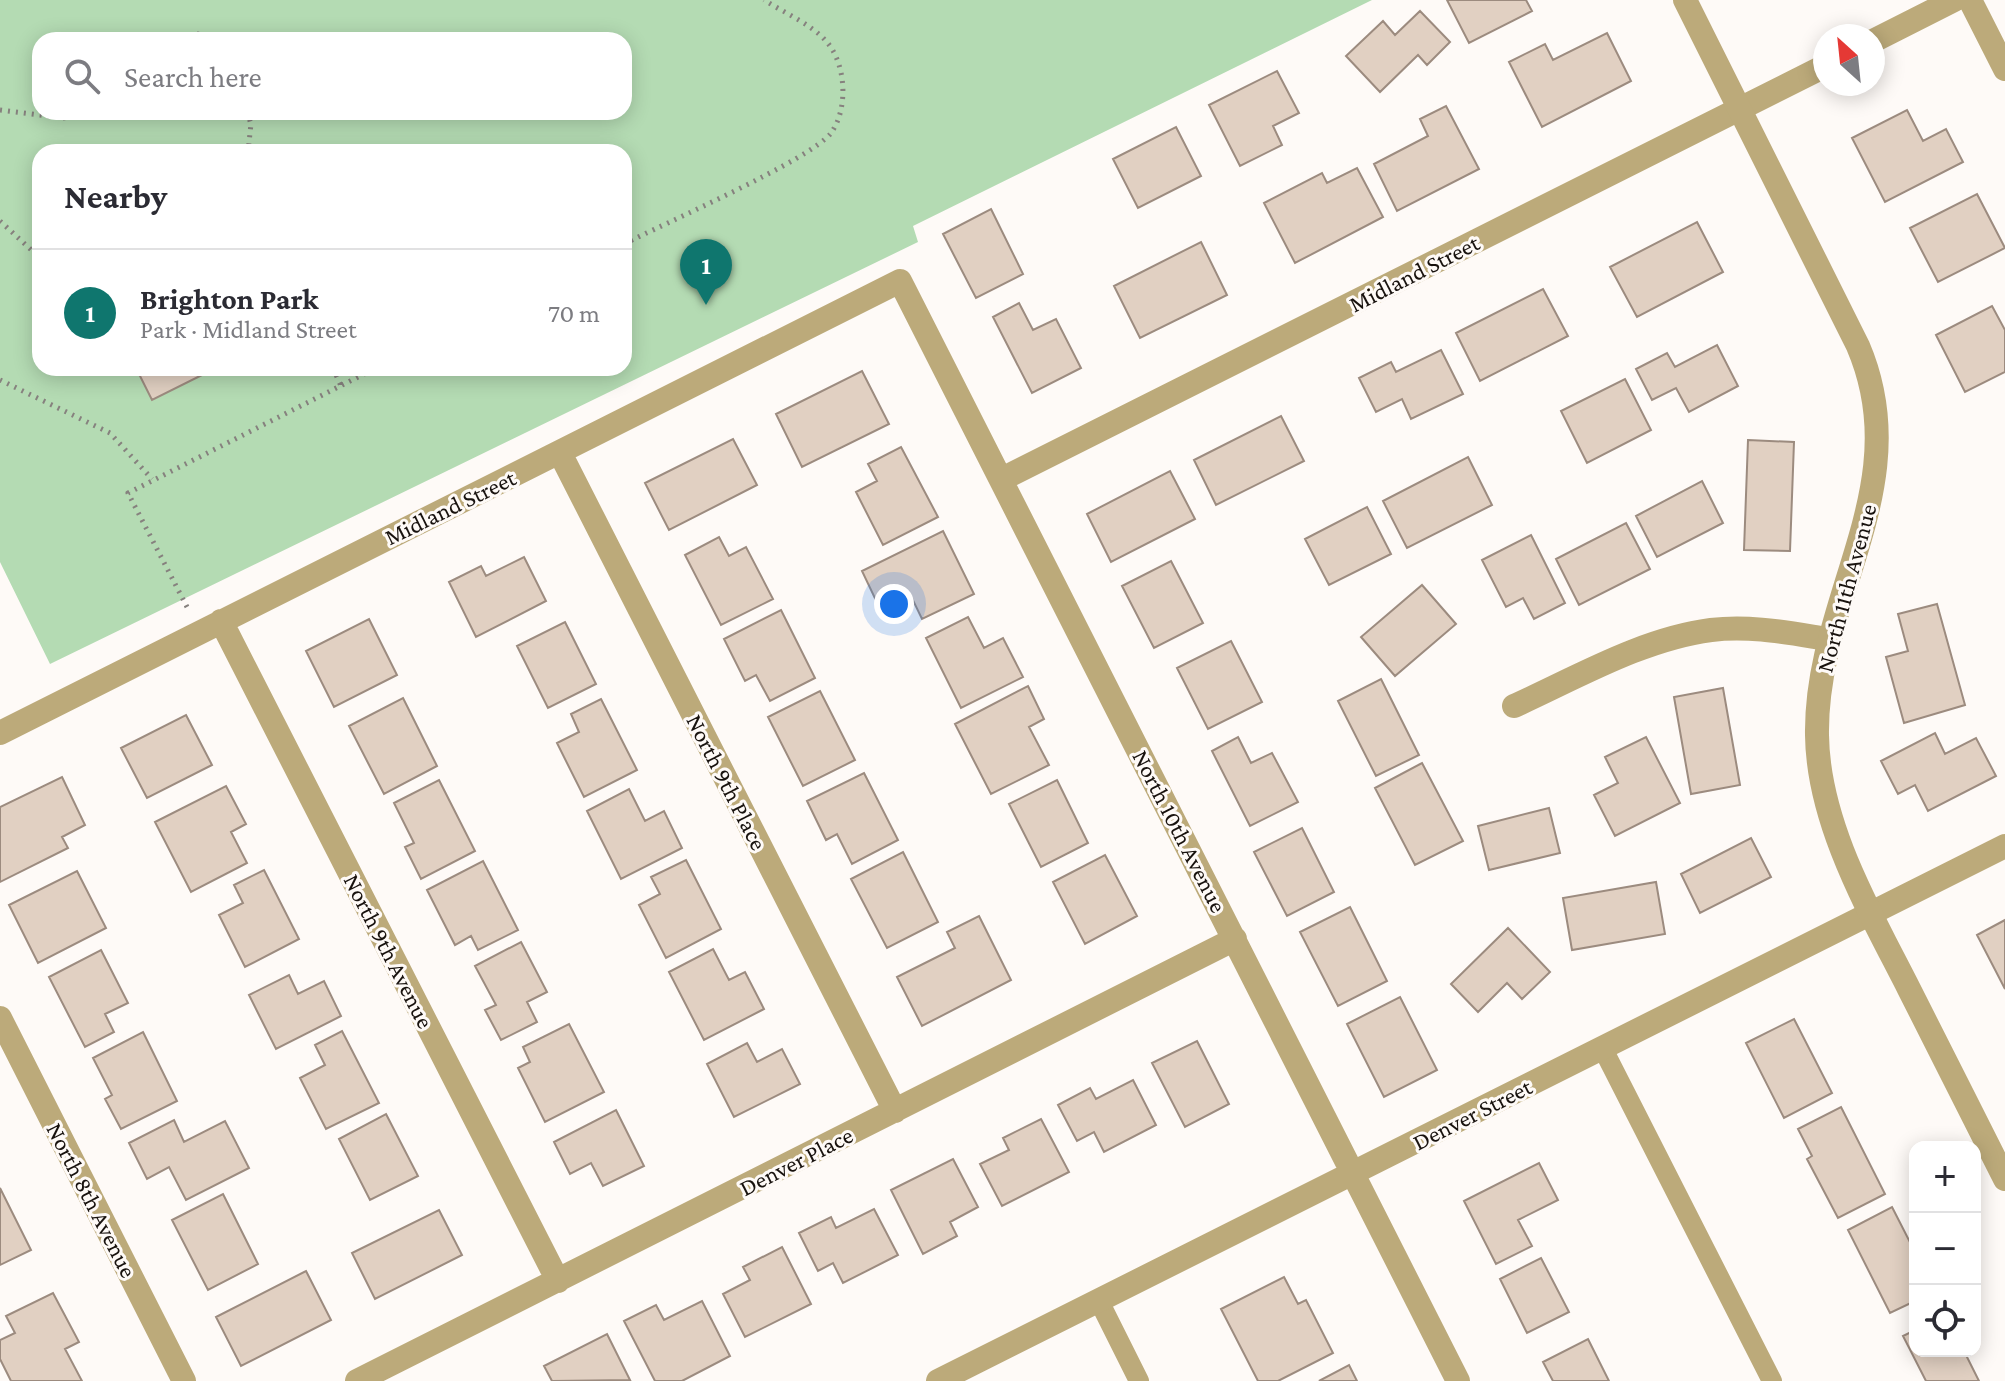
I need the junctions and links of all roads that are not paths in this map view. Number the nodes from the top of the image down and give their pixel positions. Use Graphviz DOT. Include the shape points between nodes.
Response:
graph roads {
  1 [pos="1685,0"];
  2 [pos="1954,0"];
  3 [pos="1970,0"];
  4 [pos="1885,35"];
  5 [pos="2005,69"];
  6 [pos="1813,72"];
  7 [pos="1741,109"];
  8 [pos="900,281"];
  9 [pos="560,453"];
  10 [pos="1002,479"];
  11 [pos="211,627"];
  12 [pos="1828,639"];
  13 [pos="1514,706"];
  14 [pos="0,733"];
  15 [pos="2005,846"];
  16 [pos="1872,915"];
  17 [pos="1235,939"];
  18 [pos="0,1018"];
  19 [pos="1603,1049"];
  20 [pos="895,1111"];
  21 [pos="1353,1174"];
  22 [pos="2005,1179"];
  23 [pos="558,1281"];
  24 [pos="1099,1301"];
  25 [pos="184,1381"];
  26 [pos="357,1381"];
  27 [pos="938,1381"];
  28 [pos="1139,1381"];
  29 [pos="1458,1381"];
  30 [pos="1772,1381"];
  1 -- 7 [label="street, North 11th Avenue"];
  2 -- 4 [label="street"];
  3 -- 5 [label="street"];
  6 -- 7 [label="street, Midland Street"];
  7 -- 10 [label="street, Midland Street"];
  7 -- 12 [label="street, North 11th Avenue" via="1858,346 1874,393 1878,469"];
  8 -- 9 [label="street, Midland Street"];
  8 -- 10 [label="street, North 10th Avenue"];
  9 -- 11 [label="street, Midland Street"];
  9 -- 20 [label="street, North 9th Place"];
  10 -- 17 [label="street, North 10th Avenue"];
  11 -- 14 [label="street, Midland Street"];
  11 -- 23 [label="street, North 9th Avenue"];
  12 -- 13 [label="street" via="1737,628 1682,635"];
  12 -- 16 [label="street, North 11th Avenue" via="1818,697 1820,774 1830,815"];
  15 -- 16 [label="street, Denver Street"];
  16 -- 19 [label="street, Denver Street"];
  16 -- 22 [label="street, North 11th Avenue"];
  17 -- 20 [label="street, Denver Place"];
  17 -- 21 [label="street, North 10th Avenue"];
  18 -- 25 [label="street, North 8th Avenue"];
  19 -- 21 [label="street, Denver Street"];
  19 -- 30 [label="lane"];
  20 -- 23 [label="street, Denver Place"];
  21 -- 24 [label="street, Denver Street"];
  21 -- 29 [label="street, North 10th Avenue"];
  23 -- 26 [label="street, Denver Place"];
  24 -- 27 [label="street, Denver Street"];
  24 -- 28 [label="lane"];
}
